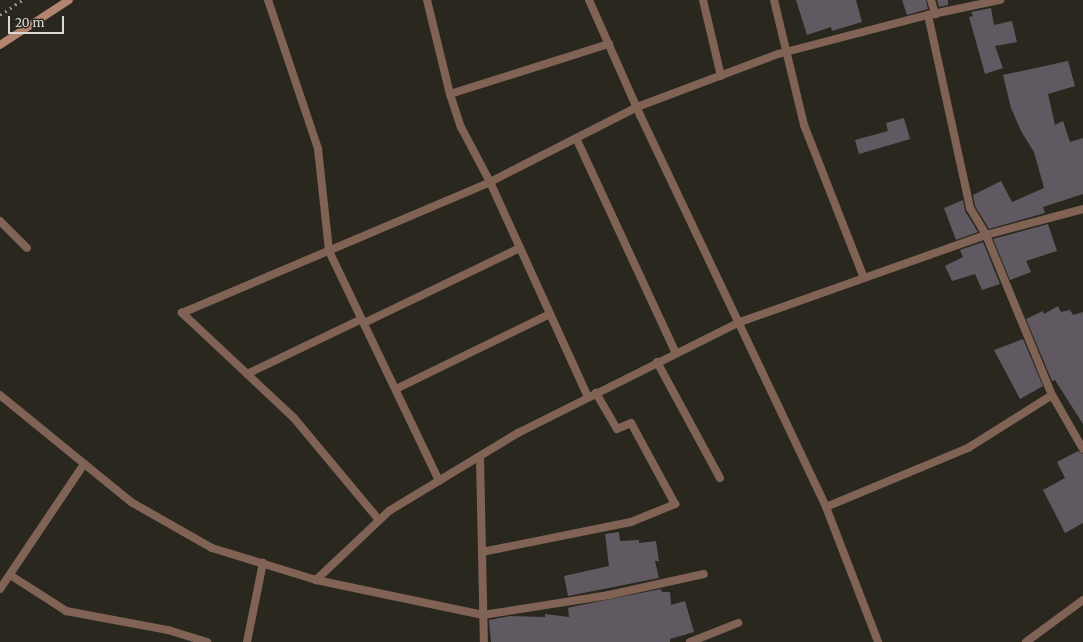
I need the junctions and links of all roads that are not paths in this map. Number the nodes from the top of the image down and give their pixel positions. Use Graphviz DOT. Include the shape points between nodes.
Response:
graph roads {
  1 [pos="69,0"];
  2 [pos="268,0"];
  3 [pos="427,0"];
  4 [pos="589,0"];
  5 [pos="703,0"];
  6 [pos="774,0"];
  7 [pos="931,0"];
  8 [pos="1000,0"];
  9 [pos="931,14"];
  10 [pos="609,44"];
  11 [pos="0,45"];
  12 [pos="788,52"];
  13 [pos="722,76"];
  14 [pos="450,94"];
  15 [pos="637,107"];
  16 [pos="576,138"];
  17 [pos="490,182"];
  18 [pos="1083,209"];
  19 [pos="0,221"];
  20 [pos="986,235"];
  21 [pos="27,248"];
  22 [pos="520,248"];
  23 [pos="329,251"];
  24 [pos="864,278"];
  25 [pos="550,314"];
  26 [pos="363,321"];
  27 [pos="740,322"];
  28 [pos="676,353"];
  29 [pos="657,362"];
  30 [pos="248,374"];
  31 [pos="396,389"];
  32 [pos="596,393"];
  33 [pos="0,395"];
  34 [pos="1052,395"];
  35 [pos="588,397"];
  36 [pos="1083,449"];
  37 [pos="480,456"];
  38 [pos="84,464"];
  39 [pos="720,478"];
  40 [pos="439,481"];
  41 [pos="826,507"];
  42 [pos="379,520"];
  43 [pos="482,552"];
  44 [pos="263,563"];
  45 [pos="704,574"];
  46 [pos="10,575"];
  47 [pos="316,580"];
  48 [pos="0,589"];
  49 [pos="1083,600"];
  50 [pos="483,615"];
  51 [pos="738,623"];
  52 [pos="207,642"];
  53 [pos="247,642"];
  54 [pos="484,642"];
  55 [pos="690,642"];
  56 [pos="878,642"];
  57 [pos="1026,642"];
  1 -- 11 [label="street"];
  2 -- 23 [label="street" via="318,149"];
  3 -- 14 [label="street"];
  4 -- 10 [label="street"];
  5 -- 13 [label="street"];
  6 -- 12 [label="street"];
  7 -- 9 [label="street"];
  8 -- 9 [label="street"];
  9 -- 12 [label="street"];
  9 -- 20 [label="street" via="970,208"];
  10 -- 14 [label="street"];
  10 -- 15 [label="street"];
  12 -- 13 [label="street"];
  12 -- 24 [label="street" via="804,125"];
  13 -- 15 [label="street"];
  14 -- 17 [label="street" via="461,127"];
  15 -- 16 [label="street"];
  15 -- 27 [label="street"];
  16 -- 17 [label="street"];
  16 -- 28 [label="street"];
  17 -- 22 [label="street"];
  17 -- 23 [label="street"];
  18 -- 20 [label="street"];
  19 -- 21 [label="street"];
  20 -- 24 [label="street"];
  20 -- 34 [label="street"];
  22 -- 25 [label="street"];
  22 -- 26 [label="street"];
  23 -- 26 [label="street"];
  23 -- 30 [label="street" via="182,313"];
  24 -- 27 [label="street"];
  25 -- 31 [label="street"];
  25 -- 35 [label="street"];
  26 -- 30 [label="street"];
  26 -- 31 [label="street"];
  27 -- 28 [label="street"];
  27 -- 41 [label="street"];
  28 -- 29 [label="street"];
  29 -- 32 [label="street"];
  29 -- 39 [label="street"];
  30 -- 42 [label="street" via="294,418"];
  31 -- 40 [label="street"];
  32 -- 35 [label="street"];
  32 -- 43 [label="street" via="617,430 631,422 676,504 631,522"];
  33 -- 38 [label="street"];
  34 -- 36 [label="street"];
  34 -- 41 [label="street" via="968,448"];
  35 -- 37 [label="street"];
  37 -- 40 [label="street"];
  37 -- 43 [label="street"];
  38 -- 44 [label="street" via="131,502 212,548"];
  38 -- 46 [label="street"];
  40 -- 42 [label="street" via="389,511"];
  41 -- 56 [label="street"];
  42 -- 47 [label="street"];
  43 -- 50 [label="street"];
  44 -- 47 [label="street"];
  44 -- 53 [label="street"];
  45 -- 50 [label="street" via="608,595"];
  46 -- 48 [label="street"];
  46 -- 52 [label="street" via="66,611 168,630"];
  47 -- 50 [label="street"];
  49 -- 57 [label="street"];
  50 -- 54 [label="street"];
  51 -- 55 [label="street"];
}
